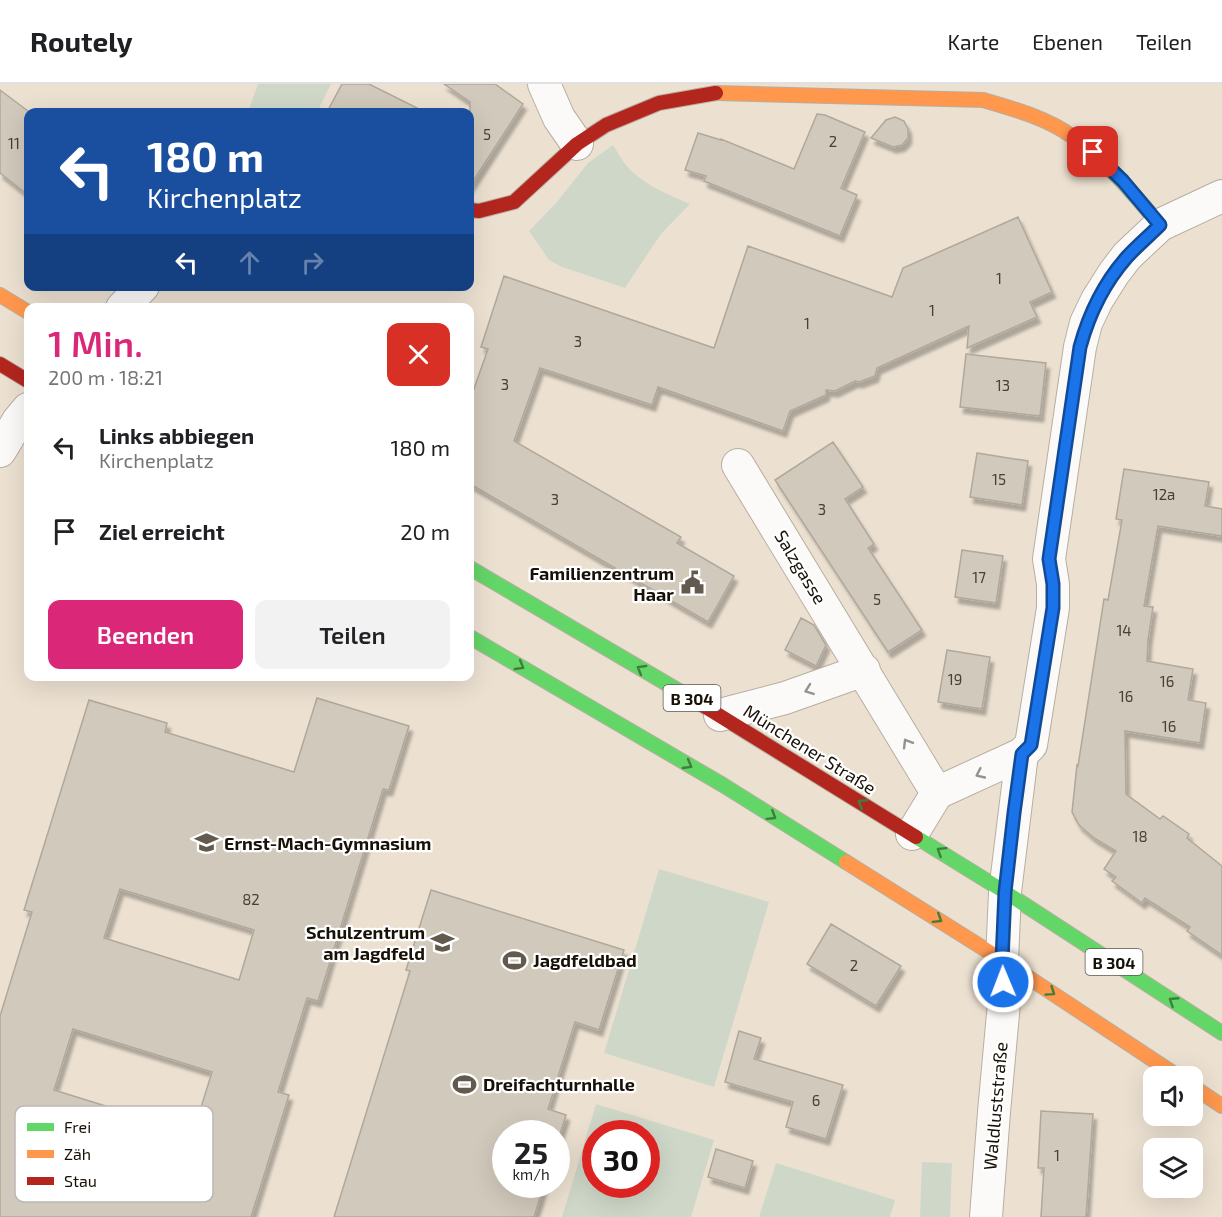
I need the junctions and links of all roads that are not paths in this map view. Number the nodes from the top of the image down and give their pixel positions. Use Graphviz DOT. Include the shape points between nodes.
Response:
graph roads {
  1 [pos="544,84"];
  2 [pos="984,92"];
  3 [pos="577,144"];
  4 [pos="1222,196"];
  5 [pos="474,210"];
  6 [pos="1160,225"];
  7 [pos="138,291"];
  8 [pos="0,295"];
  9 [pos="127,303"];
  10 [pos="24,310"];
  11 [pos="0,364"];
  12 [pos="24,379"];
  13 [pos="24,414"];
  14 [pos="0,451"];
  15 [pos="738,465"];
  16 [pos="474,570"];
  17 [pos="474,638"];
  18 [pos="864,670"];
  19 [pos="720,715"];
  20 [pos="1022,754"];
  21 [pos="937,793"];
  22 [pos="912,834"];
  23 [pos="1005,892"];
  24 [pos="1002,960"];
  25 [pos="1222,1033"];
  26 [pos="1162,1066"];
  27 [pos="1203,1093"];
  28 [pos="1222,1106"];
  29 [pos="986,1217"];
  1 -- 3 [label="street"];
  2 -- 3 [label="main road" via="711,93 659,103 606,125"];
  2 -- 6 [label="main road" via="1059,127 1093,152"];
  3 -- 5 [label="main road" via="514,202"];
  4 -- 6 [label="street, Waldluststraße"];
  6 -- 20 [label="street, Waldluststraße" via="1114,273 1086,323 1049,559 1053,608 1031,745"];
  7 -- 9 [label="street"];
  8 -- 10 [label="main road"];
  11 -- 12 [label="main road"];
  13 -- 14 [label="street"];
  15 -- 18 [label="street, Salzgasse"];
  19 -- 16 [label="main road, Münchener Straße / B 304, one-way"];
  17 -- 24 [label="main road, one-way" via="723,785"];
  18 -- 19 [label="street, one-way" via="785,698"];
  21 -- 18 [label="street, Salzgasse, one-way"];
  22 -- 19 [label="main road, Münchener Straße / B 304, one-way"];
  20 -- 21 [label="street, one-way"];
  20 -- 23 [label="street, Waldluststraße"];
  21 -- 22 [label="street"];
  23 -- 22 [label="main road, Münchener Straße / B 304, one-way"];
  23 -- 24 [label="street, Waldluststraße"];
  25 -- 23 [label="main road, B 304, one-way"];
  24 -- 26 [label="main road, one-way"];
  24 -- 29 [label="street, Waldluststraße" via="1004,1003"];
  27 -- 28 [label="main road"];
}
